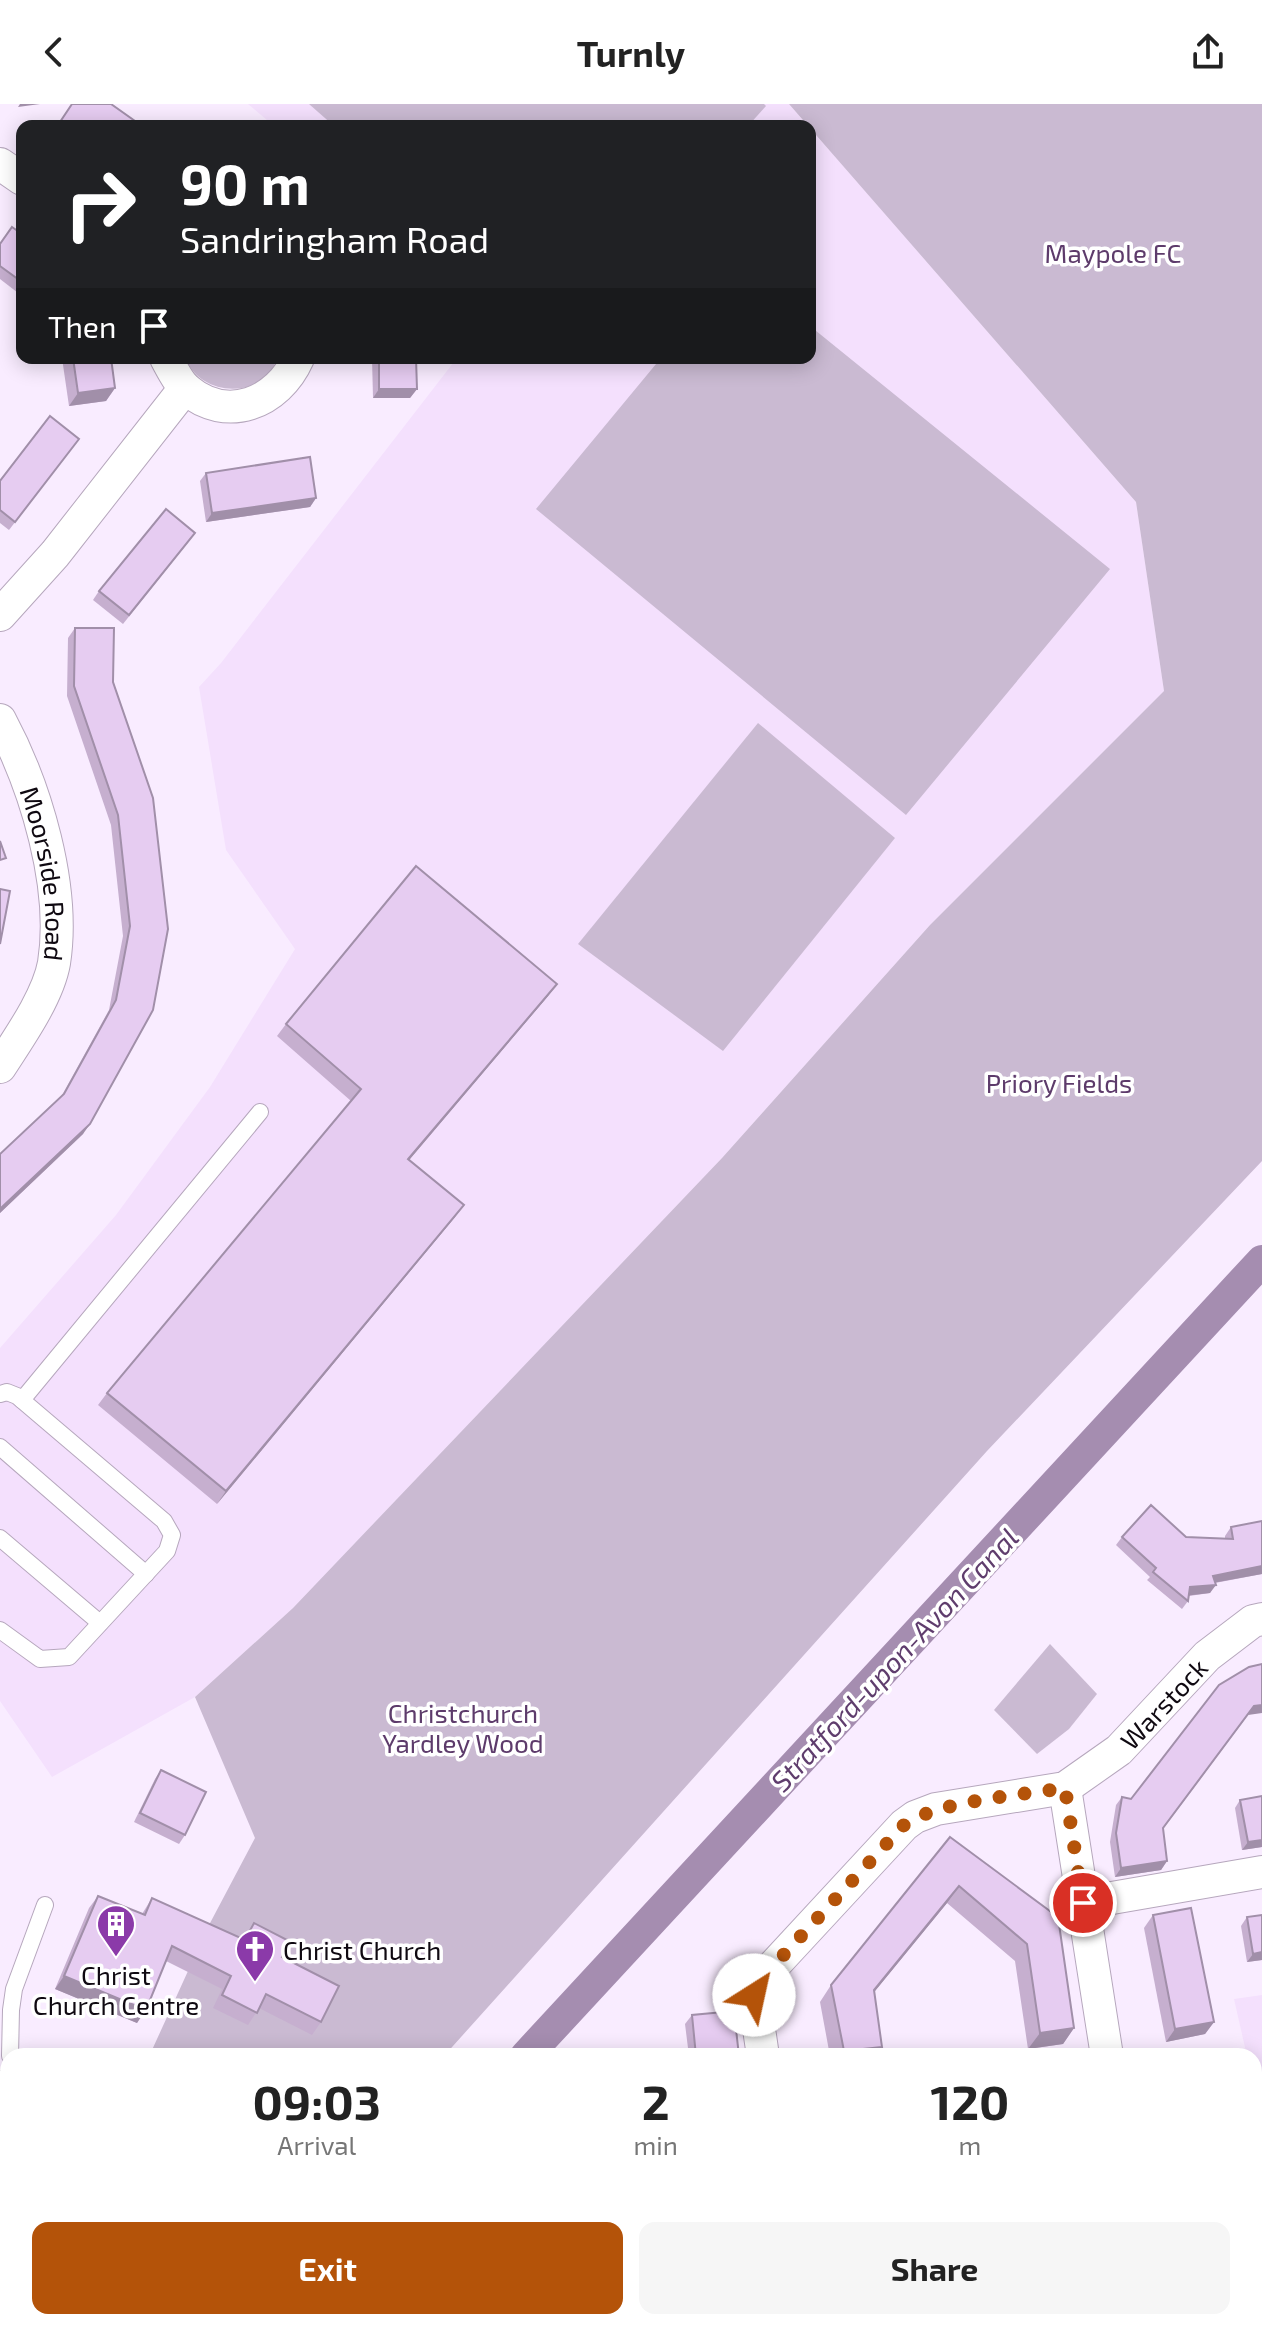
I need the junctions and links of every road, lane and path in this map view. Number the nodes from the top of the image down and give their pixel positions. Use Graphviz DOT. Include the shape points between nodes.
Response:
graph roads {
  1 [pos="170,364"];
  2 [pos="295,364"];
  3 [pos="185,388"];
  4 [pos="0,615"];
  5 [pos="0,720"];
  6 [pos="0,1067"];
  7 [pos="260,1112"];
  8 [pos="0,1394"];
  9 [pos="22,1400"];
  10 [pos="0,1447"];
  11 [pos="0,1538"];
  12 [pos="146,1574"];
  13 [pos="1262,1619"];
  14 [pos="100,1623"];
  15 [pos="0,1630"];
  16 [pos="1065,1788"];
  17 [pos="1262,1872"];
  18 [pos="1083,1903"];
  19 [pos="45,1905"];
  20 [pos="10,2048"];
  21 [pos="762,2048"];
  22 [pos="1106,2048"];
  1 -- 3 [label="street"];
  2 -- 3 [label="street" via="268,397 239,406 211,403"];
  3 -- 4 [label="street" via="55,554"];
  5 -- 6 [label="street, Moorside Road" via="44,830 57,913 54,966 31,1019"];
  7 -- 9 [label="lane"];
  8 -- 9 [label="lane"];
  9 -- 12 [label="lane" via="164,1521 172,1535 167,1551"];
  10 -- 12 [label="lane"];
  11 -- 14 [label="lane"];
  12 -- 14 [label="lane"];
  13 -- 16 [label="street, Warstock" via="1207,1656 1119,1750"];
  14 -- 15 [label="lane" via="69,1657 59,1660 40,1659"];
  16 -- 18 [label="street"];
  16 -- 21 [label="street" via="936,1809 904,1825 765,1975 754,1995"];
  17 -- 18 [label="street"];
  18 -- 22 [label="street"];
  19 -- 20 [label="lane" via="14,1989"];
}
